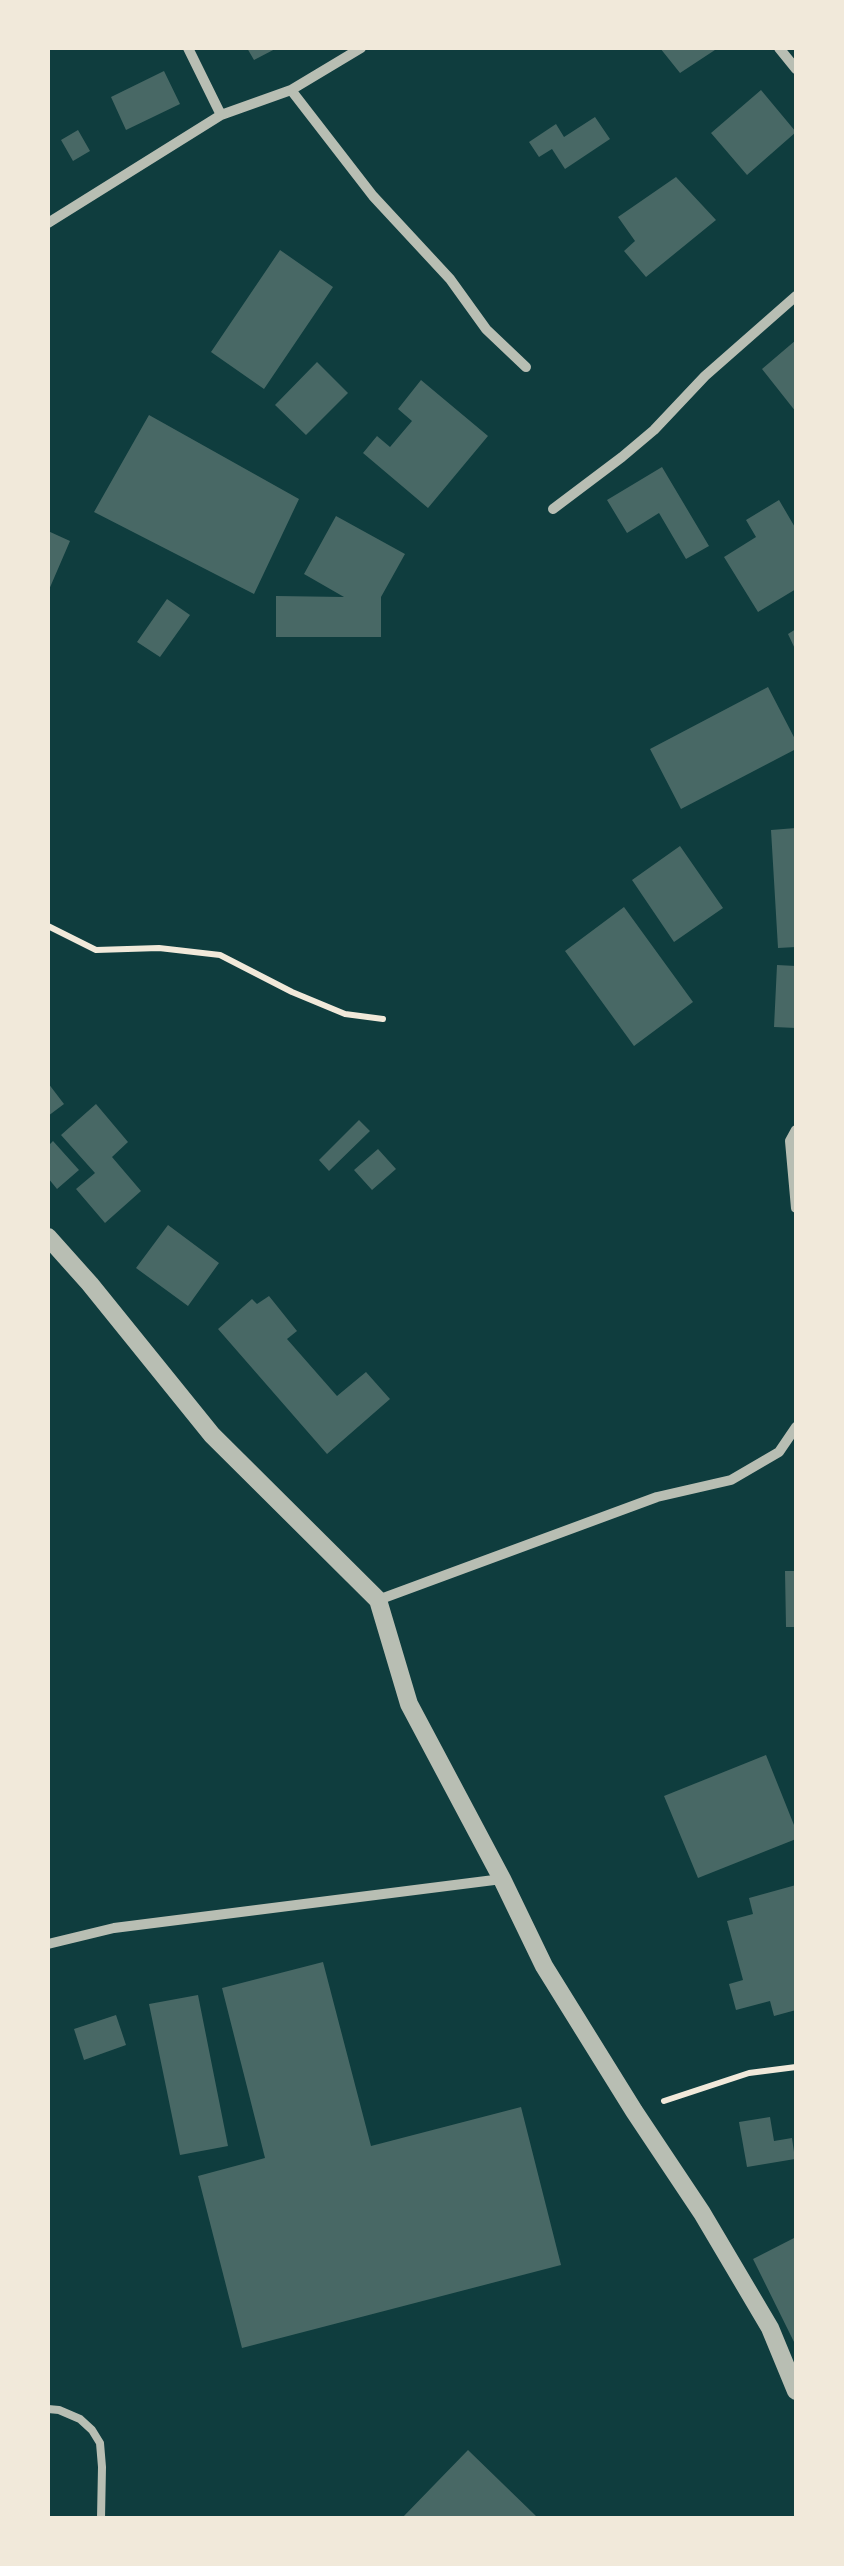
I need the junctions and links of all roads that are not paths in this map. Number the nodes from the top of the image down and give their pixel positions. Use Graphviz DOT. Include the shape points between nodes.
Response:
graph roads {
  1 [pos="188,48"];
  2 [pos="360,48"];
  3 [pos="778,48"];
  4 [pos="796,69"];
  5 [pos="290,90"];
  6 [pos="221,115"];
  7 [pos="48,224"];
  8 [pos="796,296"];
  9 [pos="526,367"];
  10 [pos="552,509"];
  11 [pos="796,1130"];
  12 [pos="796,1208"];
  13 [pos="48,1237"];
  14 [pos="796,1427"];
  15 [pos="378,1600"];
  16 [pos="502,1879"];
  17 [pos="48,1944"];
  18 [pos="796,2391"];
  19 [pos="48,2409"];
  20 [pos="101,2518"];
  1 -- 6 [label="street"];
  2 -- 5 [label="street"];
  3 -- 4 [label="street"];
  5 -- 6 [label="street"];
  5 -- 9 [label="street" via="372,196"];
  6 -- 7 [label="street"];
  8 -- 10 [label="street" via="633,448"];
  11 -- 12 [label="street" via="790,1141"];
  13 -- 15 [label="street" via="212,1435"];
  14 -- 15 [label="street" via="779,1452 731,1480 658,1496"];
  15 -- 16 [label="street" via="409,1704"];
  16 -- 17 [label="street" via="114,1928"];
  16 -- 18 [label="street" via="544,1966 770,2328"];
  19 -- 20 [label="lane" via="80,2419 100,2442"];
}
